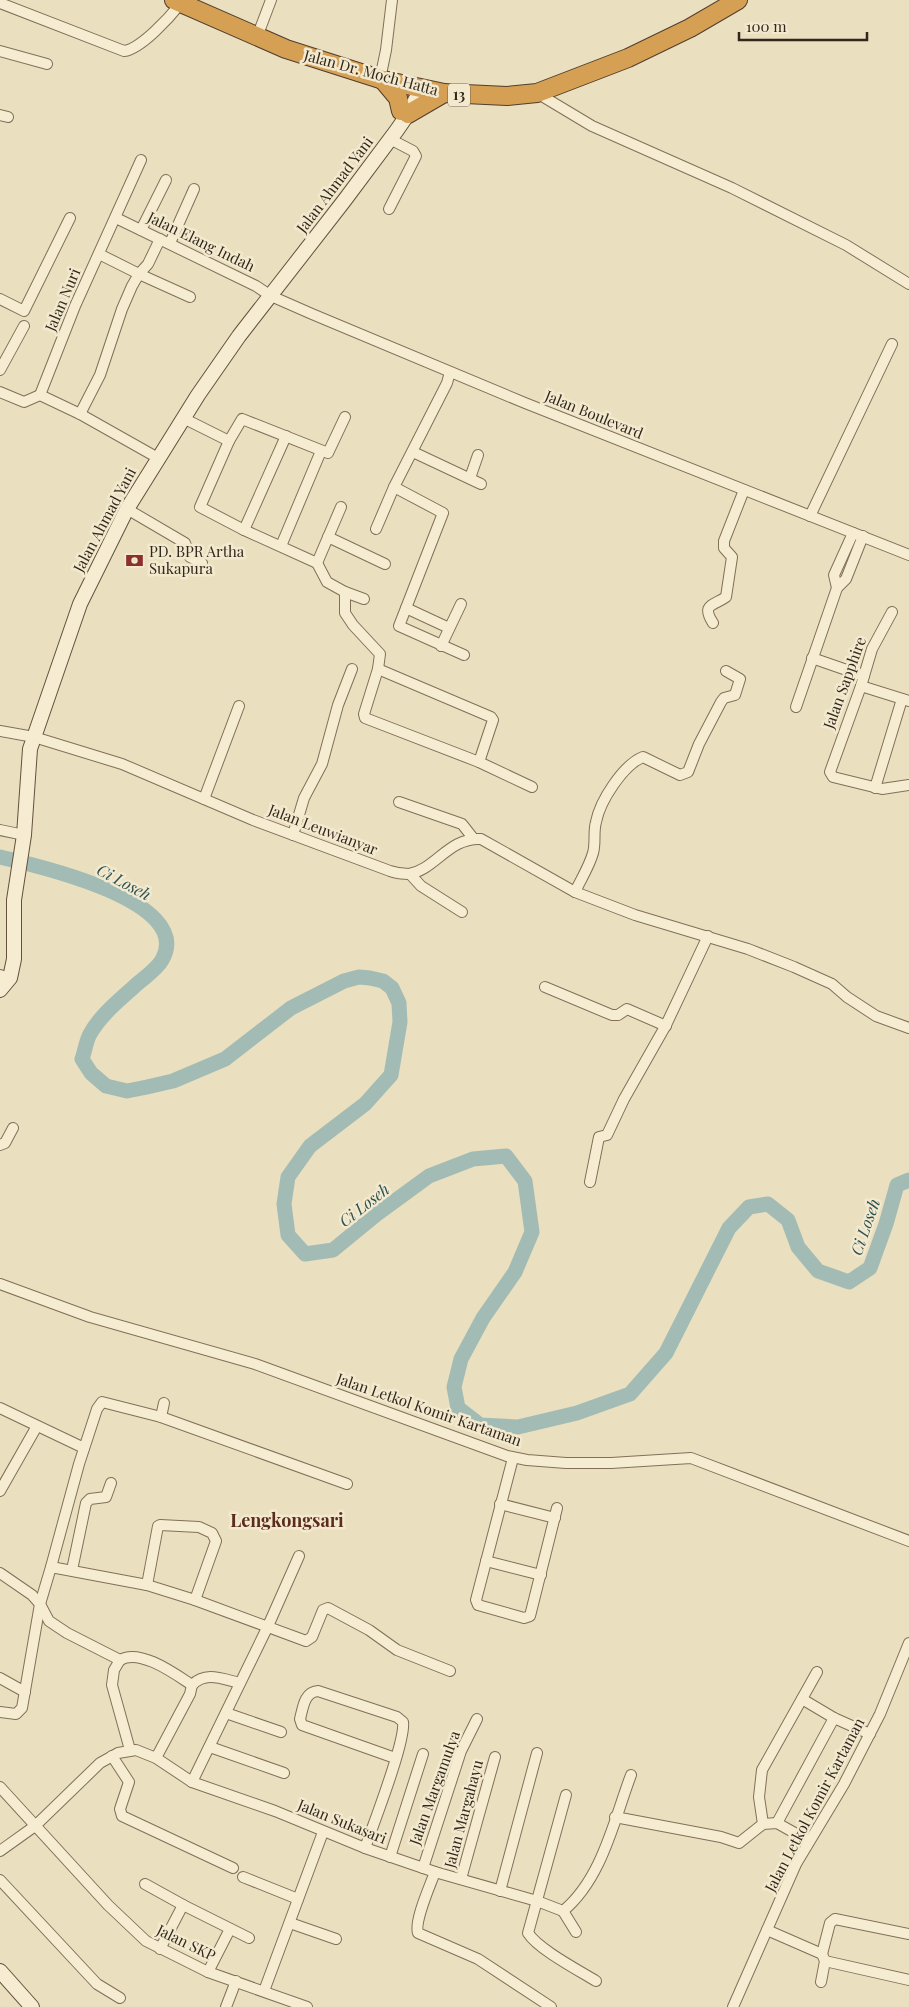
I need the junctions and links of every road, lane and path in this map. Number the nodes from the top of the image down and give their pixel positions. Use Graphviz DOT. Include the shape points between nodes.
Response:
graph roads {
  1 [pos="271,0"];
  2 [pos="392,0"];
  3 [pos="738,0"];
  4 [pos="0,3"];
  5 [pos="188,4"];
  6 [pos="257,37"];
  7 [pos="0,51"];
  8 [pos="47,64"];
  9 [pos="382,79"];
  10 [pos="415,88"];
  11 [pos="444,93"];
  12 [pos="537,93"];
  13 [pos="404,112"];
  14 [pos="393,135"];
  15 [pos="140,160"];
  16 [pos="166,180"];
  17 [pos="194,189"];
  18 [pos="389,209"];
  19 [pos="70,218"];
  20 [pos="116,218"];
  21 [pos="141,230"];
  22 [pos="165,241"];
  23 [pos="99,254"];
  24 [pos="138,274"];
  25 [pos="909,284"];
  26 [pos="271,296"];
  27 [pos="190,297"];
  28 [pos="0,299"];
  29 [pos="24,326"];
  30 [pos="892,344"];
  31 [pos="0,370"];
  32 [pos="450,372"];
  33 [pos="0,392"];
  34 [pos="40,395"];
  35 [pos="80,414"];
  36 [pos="345,417"];
  37 [pos="183,418"];
  38 [pos="286,436"];
  39 [pos="229,442"];
  40 [pos="321,451"];
  41 [pos="413,452"];
  42 [pos="478,455"];
  43 [pos="158,458"];
  44 [pos="470,478"];
  45 [pos="481,484"];
  46 [pos="394,488"];
  47 [pos="744,490"];
  48 [pos="341,506"];
  49 [pos="127,509"];
  50 [pos="810,516"];
  51 [pos="376,528"];
  52 [pos="244,530"];
  53 [pos="858,534"];
  54 [pos="328,538"];
  55 [pos="281,546"];
  56 [pos="909,555"];
  57 [pos="317,562"];
  58 [pos="202,563"];
  59 [pos="385,564"];
  60 [pos="345,592"];
  61 [pos="364,599"];
  62 [pos="461,604"];
  63 [pos="406,608"];
  64 [pos="892,612"];
  65 [pos="713,623"];
  66 [pos="449,628"];
  67 [pos="441,646"];
  68 [pos="464,655"];
  69 [pos="812,658"];
  70 [pos="352,669"];
  71 [pos="378,670"];
  72 [pos="726,671"];
  73 [pos="863,681"];
  74 [pos="906,700"];
  75 [pos="239,706"];
  76 [pos="796,707"];
  77 [pos="0,731"];
  78 [pos="34,737"];
  79 [pos="479,762"];
  80 [pos="909,785"];
  81 [pos="532,788"];
  82 [pos="875,788"];
  83 [pos="204,799"];
  84 [pos="398,802"];
  85 [pos="0,830"];
  86 [pos="293,835"];
  87 [pos="473,838"];
  88 [pos="23,842"];
  89 [pos="410,874"];
  90 [pos="575,892"];
  91 [pos="462,912"];
  92 [pos="708,936"];
  93 [pos="5,976"];
  94 [pos="545,987"];
  95 [pos="0,990"];
  96 [pos="666,1026"];
  97 [pos="909,1028"];
  98 [pos="13,1128"];
  99 [pos="0,1146"];
  100 [pos="590,1182"];
  101 [pos="0,1284"];
  102 [pos="164,1403"];
  103 [pos="0,1408"];
  104 [pos="161,1417"];
  105 [pos="37,1426"];
  106 [pos="84,1448"];
  107 [pos="513,1458"];
  108 [pos="111,1483"];
  109 [pos="346,1484"];
  110 [pos="0,1491"];
  111 [pos="500,1504"];
  112 [pos="909,1541"];
  113 [pos="299,1556"];
  114 [pos="486,1561"];
  115 [pos="51,1567"];
  116 [pos="72,1570"];
  117 [pos="0,1573"];
  118 [pos="541,1575"];
  119 [pos="147,1585"];
  120 [pos="195,1600"];
  121 [pos="40,1604"];
  122 [pos="268,1626"];
  123 [pos="909,1643"];
  124 [pos="120,1660"];
  125 [pos="906,1660"];
  126 [pos="450,1671"];
  127 [pos="817,1672"];
  128 [pos="0,1678"];
  129 [pos="240,1683"];
  130 [pos="192,1686"];
  131 [pos="25,1692"];
  132 [pos="802,1699"];
  133 [pos="0,1712"];
  134 [pos="226,1713"];
  135 [pos="834,1718"];
  136 [pos="478,1719"];
  137 [pos="281,1732"];
  138 [pos="870,1734"];
  139 [pos="210,1747"];
  140 [pos="130,1750"];
  141 [pos="537,1753"];
  142 [pos="423,1754"];
  143 [pos="112,1756"];
  144 [pos="495,1757"];
  145 [pos="156,1758"];
  146 [pos="396,1758"];
  147 [pos="284,1773"];
  148 [pos="631,1776"];
  149 [pos="192,1782"];
  150 [pos="0,1787"];
  151 [pos="566,1795"];
  152 [pos="615,1817"];
  153 [pos="777,1823"];
  154 [pos="763,1824"];
  155 [pos="35,1826"];
  156 [pos="323,1832"];
  157 [pos="809,1840"];
  158 [pos="365,1848"];
  159 [pos="0,1852"];
  160 [pos="390,1857"];
  161 [pos="233,1868"];
  162 [pos="423,1868"];
  163 [pos="435,1872"];
  164 [pos="243,1877"];
  165 [pos="461,1879"];
  166 [pos="0,1880"];
  167 [pos="145,1884"];
  168 [pos="500,1891"];
  169 [pos="298,1899"];
  170 [pos="538,1901"];
  171 [pos="183,1905"];
  172 [pos="562,1911"];
  173 [pos="290,1924"];
  174 [pos="230,1929"];
  175 [pos="767,1930"];
  176 [pos="576,1932"];
  177 [pos="909,1934"];
  178 [pos="249,1938"];
  179 [pos="336,1939"];
  180 [pos="160,1949"];
  181 [pos="824,1957"];
  182 [pos="0,1971"];
  183 [pos="208,1972"];
  184 [pos="909,1980"];
  185 [pos="236,1981"];
  186 [pos="596,1981"];
  187 [pos="821,1982"];
  188 [pos="264,1991"];
  189 [pos="120,1998"];
  190 [pos="537,2003"];
  191 [pos="32,2007"];
  192 [pos="226,2007"];
  193 [pos="307,2007"];
  194 [pos="550,2007"];
  195 [pos="733,2007"];
  1 -- 6 [label="street"];
  2 -- 9 [label="street"];
  3 -- 12 [label="highway, Jalan Dr. Moch Hatta / 13" via="644,51"];
  4 -- 5 [label="street" via="124,51 132,49"];
  5 -- 6 [label="highway, Jalan Dr. Moch Hatta / 13"];
  6 -- 9 [label="highway, Jalan Dr. Moch Hatta / 13"];
  7 -- 8 [label="street"];
  9 -- 10 [label="highway, Jalan Dr. Moch Hatta / 13"];
  9 -- 13 [label="highway" via="398,98"];
  10 -- 11 [label="highway, Jalan Dr. Moch Hatta / 13"];
  10 -- 13 [label="street, Jalan Ahmad Yani"];
  11 -- 12 [label="highway, Jalan Dr. Moch Hatta / 13" via="507,96"];
  11 -- 13 [label="highway"];
  12 -- 25 [label="street" via="592,126 732,188 846,245"];
  13 -- 14 [label="street, Jalan Ahmad Yani"];
  14 -- 18 [label="street" via="416,156"];
  14 -- 26 [label="street, Jalan Ahmad Yani"];
  15 -- 20 [label="street, Jalan Nuri"];
  16 -- 21 [label="street"];
  17 -- 22 [label="street"];
  19 -- 28 [label="street" via="24,311"];
  20 -- 21 [label="street, Jalan Elang Indah"];
  20 -- 23 [label="street, Jalan Nuri"];
  21 -- 22 [label="street, Jalan Elang Indah"];
  22 -- 24 [label="street"];
  22 -- 26 [label="street, Jalan Elang Indah"];
  23 -- 24 [label="street"];
  23 -- 34 [label="street, Jalan Nuri"];
  24 -- 27 [label="street"];
  24 -- 35 [label="street" via="100,375"];
  26 -- 32 [label="street, Jalan Boulevard"];
  26 -- 37 [label="street, Jalan Ahmad Yani" via="239,336"];
  29 -- 31 [label="street"];
  30 -- 50 [label="street"];
  32 -- 41 [label="street"];
  32 -- 47 [label="street, Jalan Boulevard"];
  33 -- 34 [label="street" via="24,402"];
  34 -- 35 [label="street"];
  35 -- 43 [label="street"];
  36 -- 40 [label="street" via="330,452"];
  37 -- 39 [label="street"];
  37 -- 43 [label="street, Jalan Ahmad Yani"];
  38 -- 39 [label="street" via="243,419"];
  38 -- 40 [label="street"];
  38 -- 52 [label="street"];
  39 -- 52 [label="street" via="200,507"];
  40 -- 55 [label="street"];
  41 -- 44 [label="street"];
  41 -- 46 [label="street"];
  42 -- 44 [label="street"];
  43 -- 49 [label="street, Jalan Ahmad Yani"];
  44 -- 45 [label="street"];
  46 -- 51 [label="street"];
  46 -- 63 [label="street" via="443,514"];
  47 -- 50 [label="street, Jalan Boulevard"];
  47 -- 65 [label="street" via="724,541 724,548 732,557 727,593 709,607 708,615"];
  48 -- 54 [label="street"];
  49 -- 58 [label="street" via="185,543 190,557"];
  49 -- 78 [label="street, Jalan Ahmad Yani" via="80,604"];
  50 -- 53 [label="street, Jalan Boulevard"];
  52 -- 55 [label="street"];
  53 -- 56 [label="street, Jalan Boulevard"];
  53 -- 69 [label="street" via="846,579 837,588"];
  54 -- 57 [label="street"];
  54 -- 59 [label="street"];
  55 -- 57 [label="street"];
  57 -- 60 [label="street" via="327,582"];
  60 -- 61 [label="street"];
  60 -- 71 [label="street" via="345,613 380,654"];
  62 -- 66 [label="street"];
  63 -- 66 [label="street"];
  63 -- 67 [label="street" via="400,627"];
  64 -- 73 [label="street, Jalan Sapphire" via="875,643"];
  66 -- 67 [label="street"];
  67 -- 68 [label="street"];
  69 -- 73 [label="street"];
  69 -- 76 [label="street"];
  70 -- 86 [label="street" via="322,764 304,798"];
  71 -- 79 [label="street" via="491,717"];
  71 -- 79 [label="street" via="365,718"];
  72 -- 90 [label="street" via="740,679 736,693 721,702 686,774 680,775 643,757 617,778 596,821 594,850"];
  73 -- 74 [label="street"];
  73 -- 82 [label="street, Jalan Sapphire" via="830,772 832,777"];
  74 -- 82 [label="street"];
  75 -- 83 [label="street"];
  77 -- 78 [label="street, Jalan Leuwianyar"];
  78 -- 83 [label="street, Jalan Leuwianyar" via="122,764"];
  78 -- 88 [label="street, Jalan Ahmad Yani" via="29,755"];
  79 -- 81 [label="street"];
  80 -- 82 [label="street"];
  83 -- 86 [label="street, Jalan Leuwianyar"];
  84 -- 87 [label="street" via="462,824"];
  85 -- 88 [label="street"];
  86 -- 89 [label="street, Jalan Leuwianyar" via="390,872"];
  87 -- 89 [label="street" via="452,847"];
  87 -- 90 [label="street" via="488,842"];
  88 -- 93 [label="street, Jalan Ahmad Yani" via="13,906 14,959"];
  89 -- 91 [label="street" via="421,886"];
  90 -- 92 [label="street" via="635,915"];
  92 -- 96 [label="street"];
  92 -- 97 [label="street" via="832,984 846,998 876,1016"];
  93 -- 95 [label="street, Jalan Ahmad Yani"];
  94 -- 96 [label="street" via="612,1015 628,1010"];
  96 -- 100 [label="street" via="607,1135 599,1137"];
  98 -- 99 [label="street"];
  101 -- 107 [label="street, Jalan Letkol Komir Kartaman" via="90,1317 256,1364"];
  102 -- 104 [label="street"];
  103 -- 105 [label="street"];
  104 -- 106 [label="street" via="101,1402"];
  104 -- 109 [label="street"];
  105 -- 106 [label="street"];
  105 -- 110 [label="street"];
  106 -- 115 [label="street"];
  107 -- 111 [label="street"];
  107 -- 112 [label="street, Jalan Letkol Komir Kartaman" via="566,1463 691,1458"];
  108 -- 116 [label="street" via="106,1496 86,1502"];
  111 -- 114 [label="street"];
  111 -- 118 [label="street" via="556,1513"];
  113 -- 122 [label="street"];
  114 -- 118 [label="street"];
  114 -- 118 [label="street" via="477,1603 522,1618 532,1614"];
  115 -- 116 [label="street"];
  115 -- 121 [label="street"];
  116 -- 119 [label="street"];
  117 -- 121 [label="street"];
  119 -- 120 [label="street"];
  119 -- 120 [label="street" via="158,1526 202,1528 212,1533 216,1541"];
  120 -- 122 [label="street"];
  121 -- 124 [label="street" via="49,1621"];
  121 -- 131 [label="street"];
  122 -- 126 [label="street" via="307,1641 322,1610 328,1608 369,1630 396,1650"];
  122 -- 129 [label="street"];
  123 -- 125 [label="street, Jalan Letkol Komir Kartaman"];
  124 -- 130 [label="street" via="132,1656 144,1658"];
  124 -- 140 [label="street" via="114,1670 112,1685"];
  125 -- 138 [label="street, Jalan Letkol Komir Kartaman"];
  127 -- 132 [label="street"];
  128 -- 131 [label="street"];
  129 -- 130 [label="street" via="206,1676"];
  129 -- 134 [label="street"];
  130 -- 145 [label="street"];
  131 -- 133 [label="street" via="19,1712"];
  132 -- 135 [label="street"];
  132 -- 154 [label="street" via="762,1770 759,1789"];
  134 -- 137 [label="street"];
  134 -- 139 [label="street"];
  135 -- 138 [label="street"];
  135 -- 153 [label="street"];
  136 -- 162 [label="street, Jalan Margamulya" via="461,1750"];
  138 -- 157 [label="street, Jalan Letkol Komir Kartaman"];
  139 -- 147 [label="street"];
  139 -- 149 [label="street"];
  140 -- 143 [label="street"];
  140 -- 145 [label="street, Jalan Sukasari" via="139,1750"];
  141 -- 168 [label="street"];
  142 -- 160 [label="street"];
  143 -- 155 [label="street" via="100,1763"];
  143 -- 161 [label="street" via="130,1782 120,1809 122,1816"];
  144 -- 165 [label="street, Jalan Margahayu"];
  145 -- 149 [label="street, Jalan Sukasari"];
  146 -- 146 [label="street" via="302,1725 299,1721 307,1695 318,1691 399,1718 403,1726"];
  146 -- 158 [label="street"];
  148 -- 152 [label="street"];
  149 -- 156 [label="street, Jalan Sukasari" via="275,1811"];
  150 -- 155 [label="street, Jalan SKP"];
  151 -- 170 [label="street"];
  152 -- 154 [label="street" via="739,1843"];
  152 -- 172 [label="street" via="591,1876"];
  153 -- 154 [label="street"];
  153 -- 157 [label="street"];
  155 -- 159 [label="street"];
  155 -- 180 [label="street, Jalan SKP" via="108,1905 142,1938"];
  156 -- 158 [label="street, Jalan Sukasari"];
  156 -- 169 [label="street"];
  157 -- 175 [label="street, Jalan Letkol Komir Kartaman"];
  158 -- 160 [label="street, Jalan Sukasari"];
  160 -- 162 [label="street, Jalan Sukasari"];
  162 -- 163 [label="street, Jalan Sukasari"];
  163 -- 165 [label="street, Jalan Sukasari"];
  163 -- 190 [label="street" via="418,1922 419,1934 478,1959"];
  164 -- 169 [label="street"];
  165 -- 168 [label="street, Jalan Sukasari"];
  166 -- 189 [label="street" via="98,1984"];
  167 -- 171 [label="street"];
  168 -- 170 [label="street, Jalan Sukasari"];
  169 -- 173 [label="street"];
  170 -- 172 [label="street, Jalan Sukasari"];
  170 -- 186 [label="street" via="528,1930 530,1935"];
  171 -- 174 [label="street"];
  171 -- 180 [label="street"];
  172 -- 176 [label="street"];
  173 -- 179 [label="street"];
  173 -- 188 [label="street"];
  174 -- 178 [label="street"];
  174 -- 183 [label="street"];
  175 -- 181 [label="street"];
  175 -- 195 [label="street, Jalan Letkol Komir Kartaman"];
  177 -- 181 [label="street" via="834,1919 829,1924"];
  180 -- 183 [label="street, Jalan SKP"];
  181 -- 184 [label="street"];
  181 -- 187 [label="street"];
  182 -- 191 [label="street"];
  183 -- 185 [label="street, Jalan SKP"];
  185 -- 188 [label="street, Jalan SKP"];
  185 -- 192 [label="street"];
  188 -- 193 [label="street, Jalan SKP"];
  190 -- 194 [label="street"];
}
